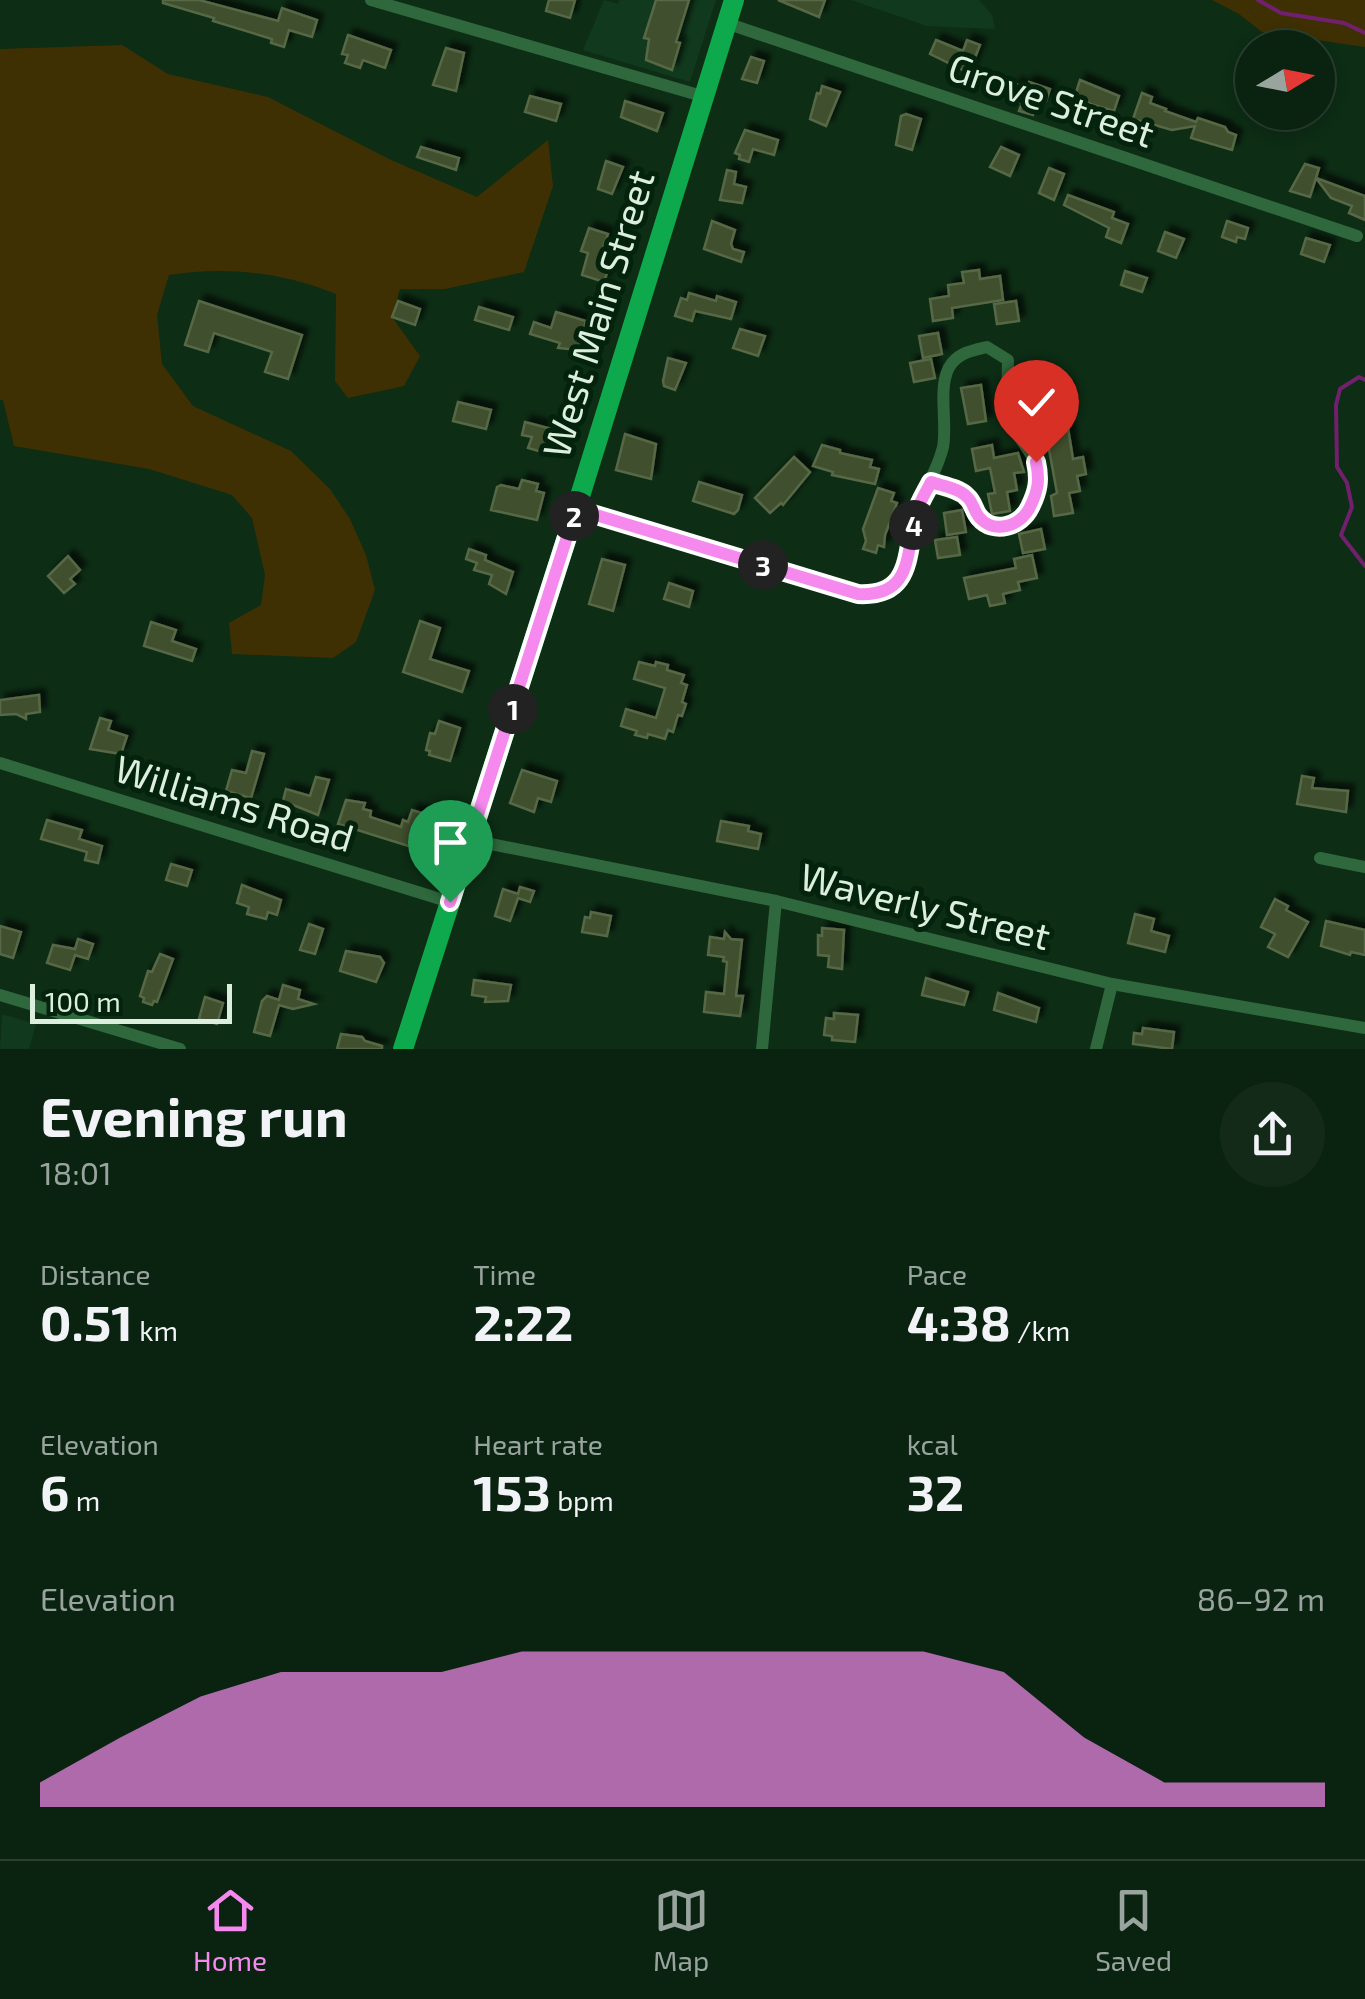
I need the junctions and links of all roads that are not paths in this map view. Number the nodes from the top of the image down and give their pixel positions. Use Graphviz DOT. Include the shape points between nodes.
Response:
graph roads {
  1 [pos="371,0"];
  2 [pos="734,0"];
  3 [pos="726,24"];
  4 [pos="702,96"];
  5 [pos="1357,236"];
  6 [pos="931,482"];
  7 [pos="576,509"];
  8 [pos="0,762"];
  9 [pos="472,840"];
  10 [pos="1320,858"];
  11 [pos="1365,867"];
  12 [pos="776,901"];
  13 [pos="450,902"];
  14 [pos="1112,984"];
  15 [pos="0,995"];
  16 [pos="1365,1028"];
  17 [pos="180,1049"];
  18 [pos="403,1049"];
  19 [pos="762,1049"];
  20 [pos="1096,1049"];
  1 -- 4 [label="street"];
  2 -- 3 [label="main road, West Main Street"];
  3 -- 4 [label="main road, West Main Street"];
  3 -- 5 [label="street, Grove Street"];
  4 -- 7 [label="main road, West Main Street"];
  6 -- 6 [label="street" via="943,448 950,364 987,348 1008,360 1010,424 1036,462 1037,492 1026,516 996,528 982,521 968,497"];
  6 -- 7 [label="street" via="918,508 905,570 879,595"];
  7 -- 9 [label="main road, West Main Street"];
  8 -- 13 [label="street, Williams Road"];
  9 -- 12 [label="street, Waverly Street"];
  9 -- 13 [label="main road, West Main Street"];
  10 -- 11 [label="street"];
  12 -- 14 [label="street, Waverly Street"];
  12 -- 19 [label="street"];
  13 -- 18 [label="main road, West Main Street"];
  14 -- 16 [label="street, Waverly Street"];
  14 -- 20 [label="street"];
  15 -- 17 [label="street"];
}
